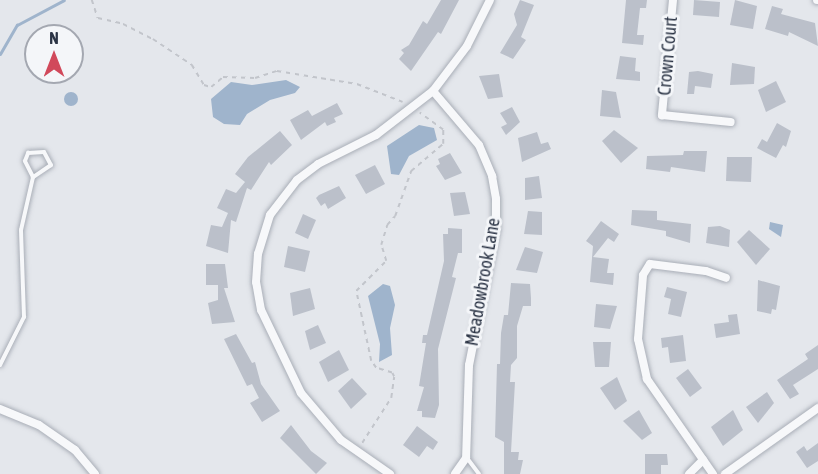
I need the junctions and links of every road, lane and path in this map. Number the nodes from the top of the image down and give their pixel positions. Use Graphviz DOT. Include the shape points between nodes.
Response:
graph roads {
  1 [pos="92,0"];
  2 [pos="490,0"];
  3 [pos="673,0"];
  4 [pos="433,91"];
  5 [pos="404,102"];
  6 [pos="420,113"];
  7 [pos="731,122"];
  8 [pos="33,177"];
  9 [pos="726,278"];
  10 [pos="0,365"];
  11 [pos="818,408"];
  12 [pos="0,409"];
  13 [pos="362,444"];
  14 [pos="466,458"];
  15 [pos="703,460"];
  16 [pos="95,474"];
  17 [pos="390,474"];
  18 [pos="455,474"];
  19 [pos="479,474"];
  20 [pos="689,474"];
  21 [pos="713,474"];
  22 [pos="725,474"];
  1 -- 5 [label="path" via="98,18 123,24 153,39 192,65 204,85 211,87 224,77 255,78 277,71 357,84"];
  2 -- 4 [label="street" via="467,46"];
  3 -- 7 [label="street, Crown Court" via="662,115"];
  4 -- 14 [label="street, Meadowbrook Lane" via="479,145 492,176 496,199 496,229 469,365"];
  4 -- 17 [label="street" via="376,135 318,164 297,180 277,202 264,227 258,254 256,282 261,309 301,393 341,440"];
  6 -- 13 [label="path" via="443,130 443,144 411,171 381,245 386,261 356,291 371,361 394,377 391,398"];
  8 -- 8 [label="lane" via="25,161 28,153 44,152 51,165"];
  8 -- 10 [label="lane" via="21,230 24,317"];
  9 -- 15 [label="street" via="706,271 650,264 643,275 638,339 642,366"];
  11 -- 22 [label="street"];
  12 -- 16 [label="street" via="39,425 75,450"];
  14 -- 18 [label="street"];
  14 -- 19 [label="lane"];
  15 -- 20 [label="street"];
  15 -- 21 [label="street"];
}
